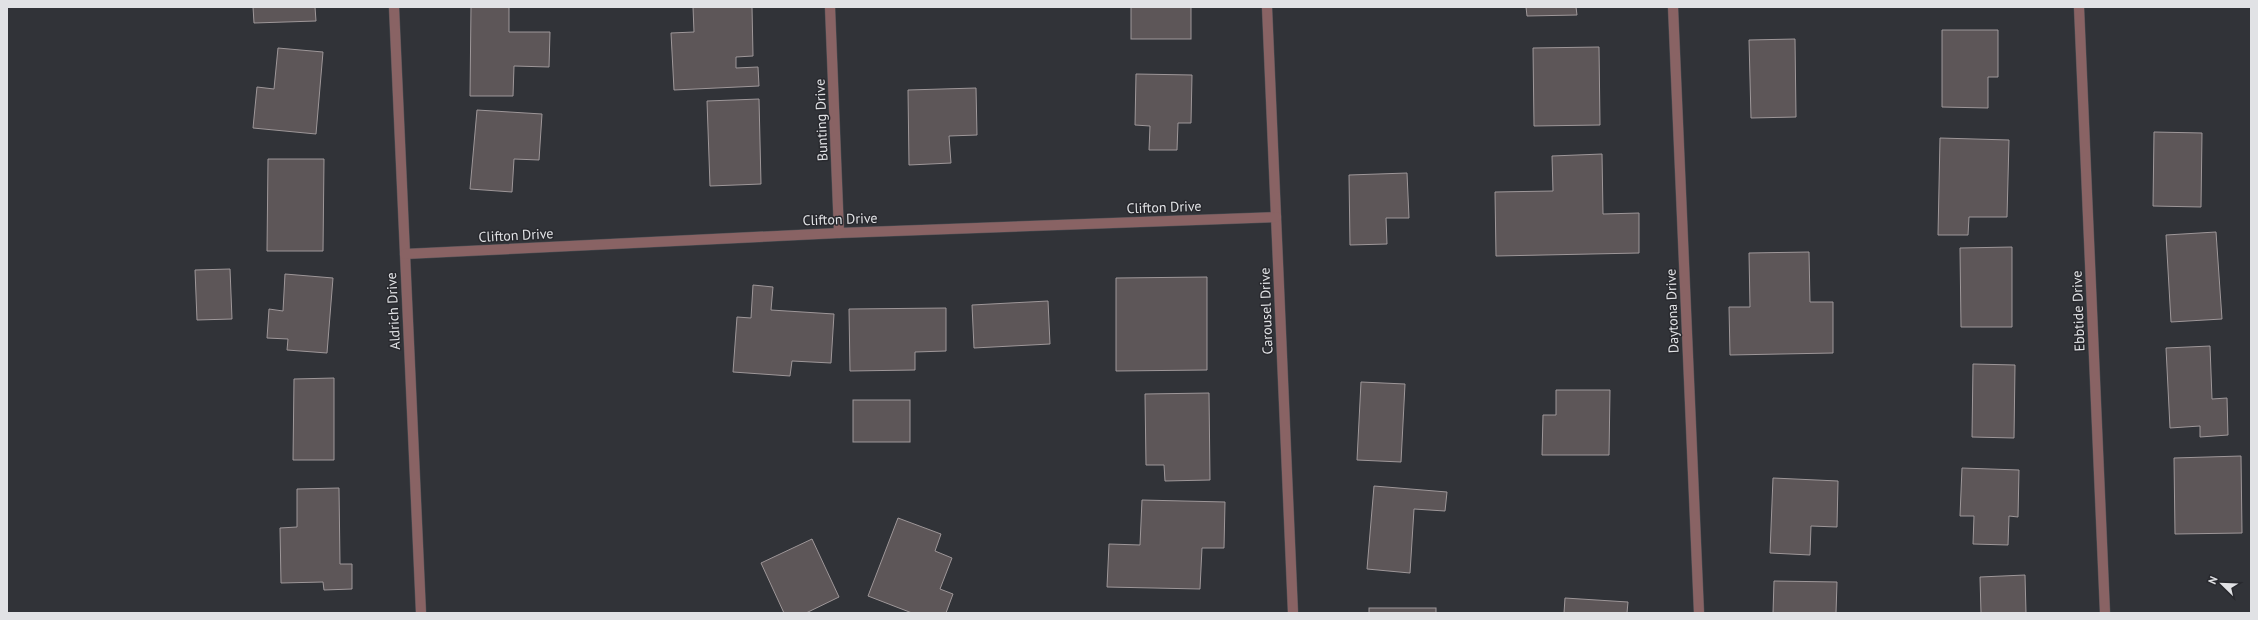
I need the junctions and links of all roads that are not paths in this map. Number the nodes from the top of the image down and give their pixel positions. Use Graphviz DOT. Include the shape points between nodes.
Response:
graph roads {
  1 [pos="394,7"];
  2 [pos="830,7"];
  3 [pos="1268,7"];
  4 [pos="1674,7"];
  5 [pos="2079,7"];
  6 [pos="1276,217"];
  7 [pos="839,233"];
  8 [pos="405,254"];
  9 [pos="421,613"];
  10 [pos="1293,613"];
  11 [pos="1699,613"];
  12 [pos="2105,613"];
  1 -- 8 [label="street, Aldrich Drive"];
  2 -- 7 [label="street, Bunting Drive"];
  3 -- 6 [label="street, Carousel Drive"];
  4 -- 11 [label="street, Daytona Drive"];
  5 -- 12 [label="street, Ebbtide Drive"];
  6 -- 7 [label="street, Clifton Drive"];
  6 -- 10 [label="street, Carousel Drive"];
  7 -- 8 [label="street, Clifton Drive"];
  8 -- 9 [label="street, Aldrich Drive"];
}
